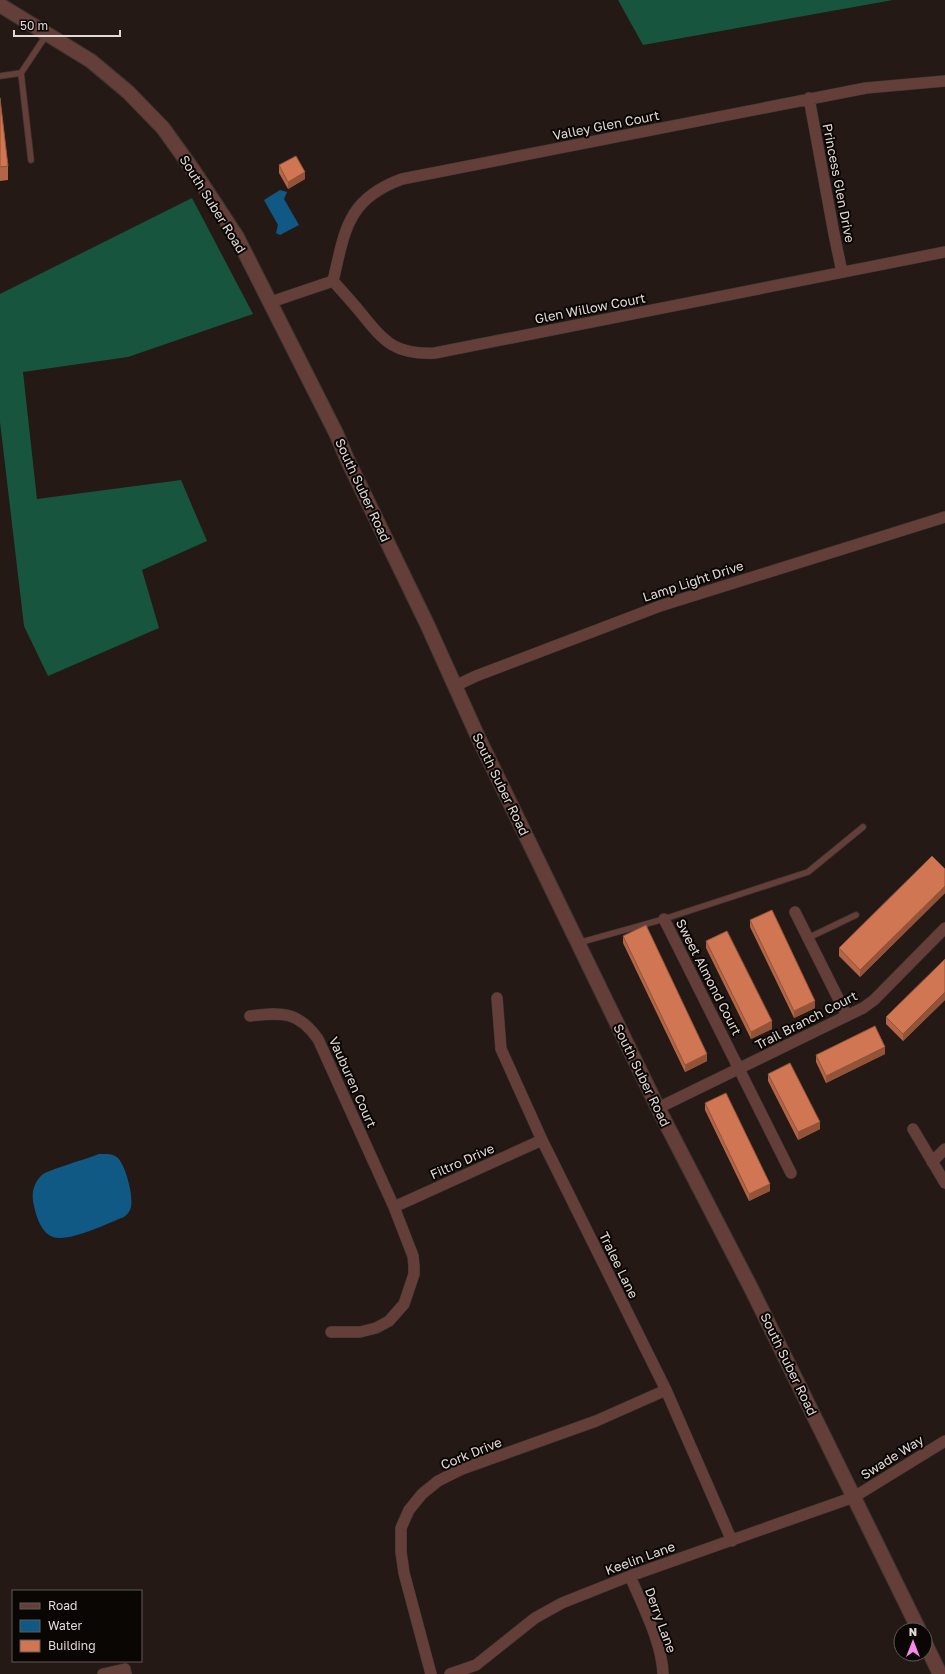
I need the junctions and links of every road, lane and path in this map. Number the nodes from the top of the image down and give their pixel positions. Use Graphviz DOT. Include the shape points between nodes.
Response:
graph roads {
  1 [pos="0,5"];
  2 [pos="48,33"];
  3 [pos="21,73"];
  4 [pos="0,76"];
  5 [pos="945,81"];
  6 [pos="809,98"];
  7 [pos="31,160"];
  8 [pos="945,252"];
  9 [pos="842,272"];
  10 [pos="333,281"];
  11 [pos="271,302"];
  12 [pos="945,517"];
  13 [pos="455,686"];
  14 [pos="863,827"];
  15 [pos="795,912"];
  16 [pos="856,915"];
  17 [pos="664,919"];
  18 [pos="945,928"];
  19 [pos="808,938"];
  20 [pos="578,943"];
  21 [pos="497,998"];
  22 [pos="250,1016"];
  23 [pos="847,1016"];
  24 [pos="740,1068"];
  25 [pos="658,1108"];
  26 [pos="913,1128"];
  27 [pos="542,1140"];
  28 [pos="945,1149"];
  29 [pos="932,1162"];
  30 [pos="791,1173"];
  31 [pos="945,1183"];
  32 [pos="394,1207"];
  33 [pos="332,1332"];
  34 [pos="666,1390"];
  35 [pos="945,1441"];
  36 [pos="854,1497"];
  37 [pos="732,1541"];
  38 [pos="630,1576"];
  39 [pos="914,1622"];
  40 [pos="933,1660"];
  41 [pos="126,1671"];
  42 [pos="103,1674"];
  43 [pos="431,1674"];
  44 [pos="450,1674"];
  45 [pos="663,1674"];
  46 [pos="940,1674"];
  1 -- 2 [label="street, South Suber Road"];
  2 -- 3 [label="lane"];
  2 -- 11 [label="street, South Suber Road" via="128,92 164,128 237,237"];
  3 -- 4 [label="lane"];
  3 -- 7 [label="lane"];
  5 -- 6 [label="street, Valley Glen Court" via="866,88"];
  6 -- 9 [label="street, Princess Glen Drive"];
  6 -- 10 [label="street, Valley Glen Court" via="402,179 376,190 350,219"];
  8 -- 9 [label="street, Glen Willow Court"];
  9 -- 10 [label="street, Glen Willow Court" via="420,354 403,350 382,338"];
  10 -- 11 [label="street"];
  11 -- 13 [label="street, South Suber Road" via="336,433"];
  12 -- 13 [label="street, Lamp Light Drive" via="660,606"];
  13 -- 20 [label="street, South Suber Road"];
  14 -- 17 [label="lane" via="808,872"];
  15 -- 19 [label="street"];
  16 -- 19 [label="lane"];
  17 -- 20 [label="lane"];
  17 -- 24 [label="street, Sweet Almond Court"];
  18 -- 23 [label="street, Trail Branch Court" via="874,1000"];
  19 -- 23 [label="street"];
  20 -- 25 [label="street, South Suber Road"];
  21 -- 27 [label="street, Tralee Lane" via="501,1049"];
  22 -- 32 [label="street, Vauburen Court" via="282,1014 297,1018 309,1026 318,1039"];
  23 -- 24 [label="street, Trail Branch Court"];
  24 -- 25 [label="street, Trail Branch Court"];
  24 -- 30 [label="street, Sweet Almond Court"];
  25 -- 36 [label="street, South Suber Road" via="751,1288"];
  26 -- 29 [label="street"];
  27 -- 32 [label="street, Filtro Drive"];
  27 -- 34 [label="street, Tralee Lane"];
  28 -- 29 [label="street"];
  29 -- 31 [label="street"];
  32 -- 33 [label="street, Vauburen Court" via="413,1256 414,1274 404,1304 389,1321 376,1328 360,1332"];
  34 -- 37 [label="street, Tralee Lane"];
  34 -- 43 [label="street, Cork Drive" via="596,1421 462,1469 438,1481 422,1494 409,1510 401,1528 401,1552 404,1573"];
  35 -- 36 [label="street, Swade Way"];
  36 -- 37 [label="street, Keelin Lane"];
  36 -- 39 [label="street, South Suber Road"];
  37 -- 38 [label="street, Keelin Lane"];
  38 -- 44 [label="street, Keelin Lane" via="534,1618 476,1665"];
  38 -- 45 [label="street, Derry Lane" via="654,1637"];
  40 -- 46 [label="street"];
  41 -- 42 [label="street"];
}
